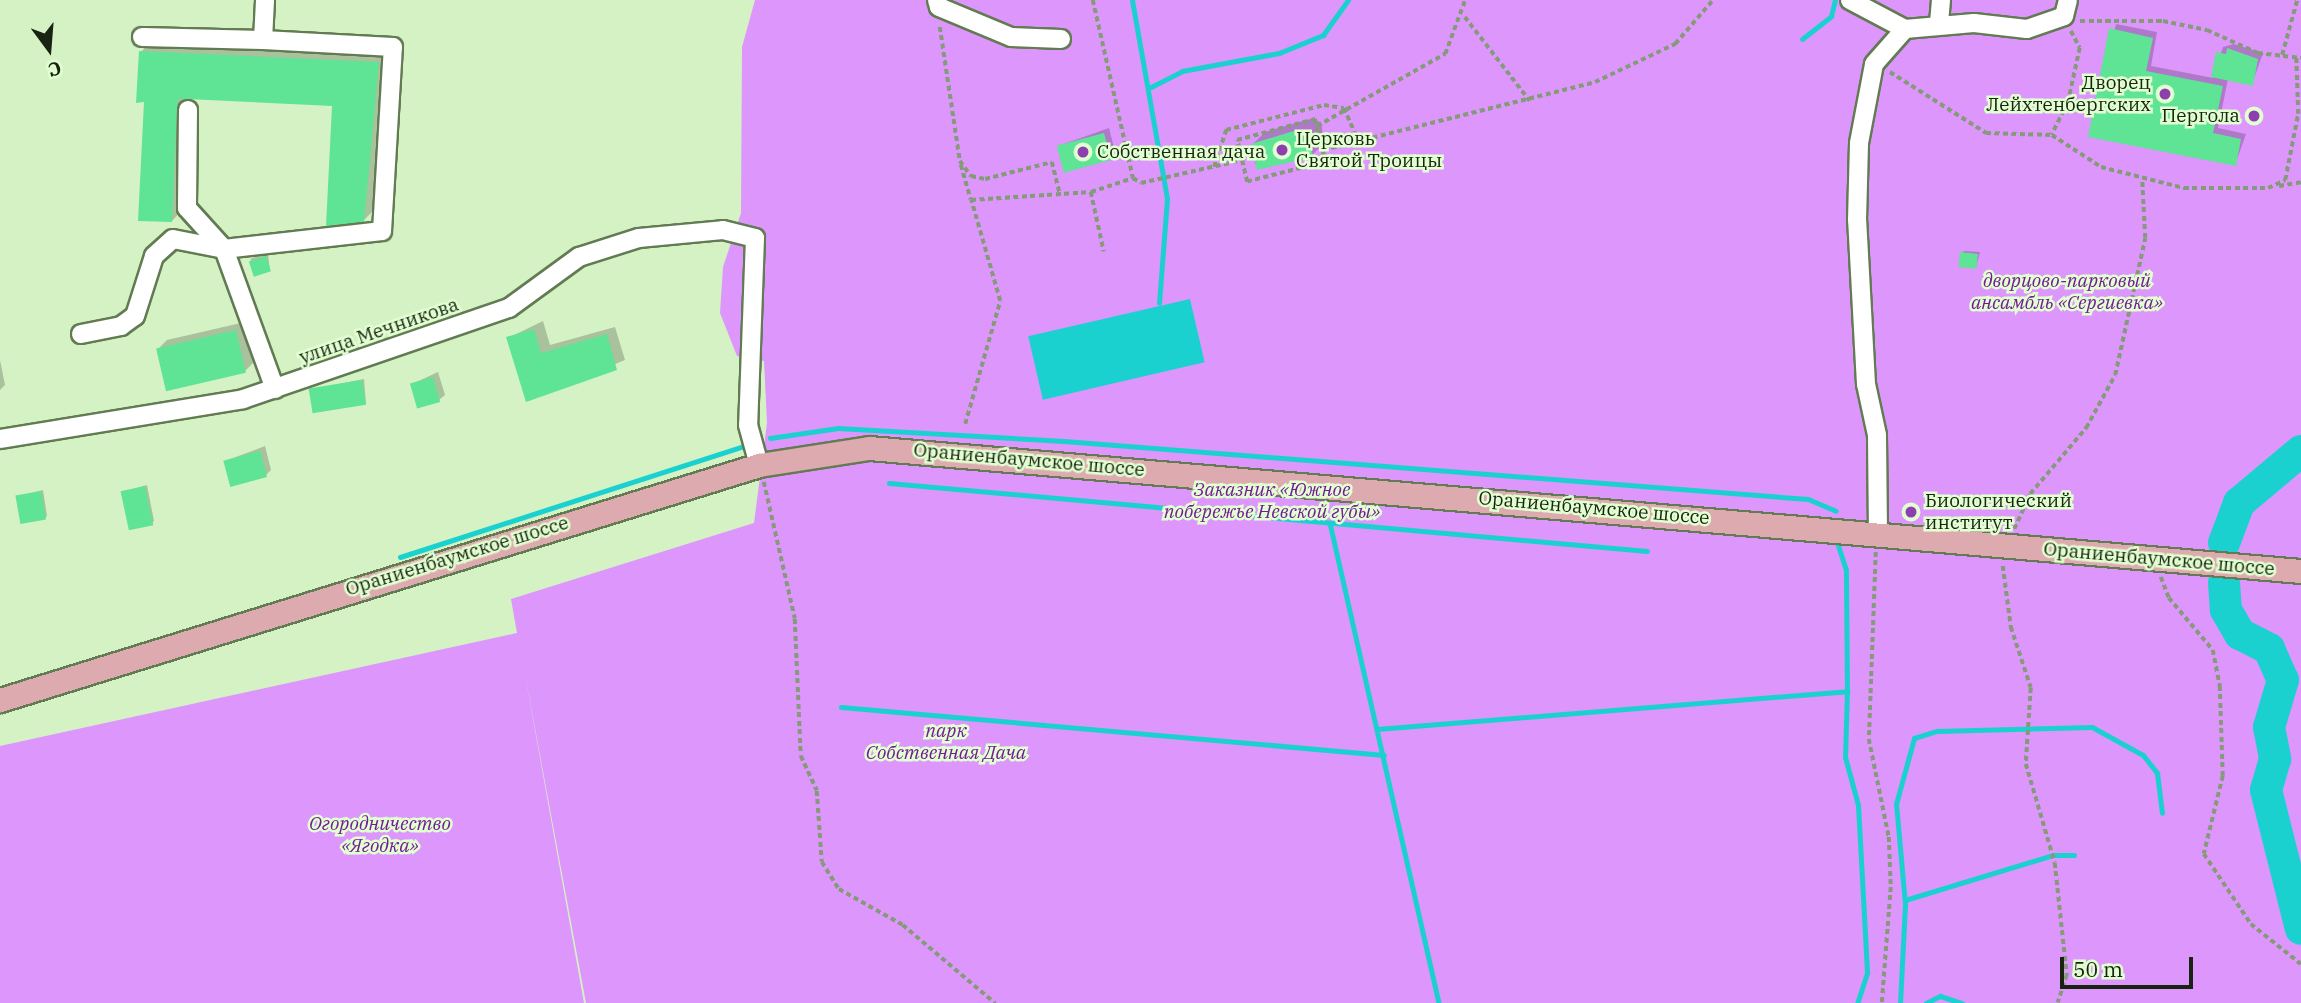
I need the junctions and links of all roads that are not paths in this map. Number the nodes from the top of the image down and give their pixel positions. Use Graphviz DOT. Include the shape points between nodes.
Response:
graph roads {
  1 [pos="265,0"];
  2 [pos="1850,0"];
  3 [pos="1941,0"];
  4 [pos="938,4"];
  5 [pos="2066,8"];
  6 [pos="1939,23"];
  7 [pos="1905,29"];
  8 [pos="142,37"];
  9 [pos="1061,39"];
  10 [pos="263,40"];
  11 [pos="188,110"];
  12 [pos="224,249"];
  13 [pos="81,334"];
  14 [pos="275,389"];
  15 [pos="0,439"];
  16 [pos="759,465"];
  17 [pos="1878,533"];
  18 [pos="2301,571"];
  19 [pos="0,700"];
  1 -- 10 [label="street"];
  2 -- 7 [label="street"];
  3 -- 6 [label="street"];
  4 -- 9 [label="street" via="1011,37"];
  5 -- 6 [label="street" via="2027,29"];
  6 -- 7 [label="street"];
  7 -- 17 [label="street" via="1877,61 1859,143 1857,220 1866,384 1877,435"];
  8 -- 10 [label="street"];
  10 -- 12 [label="street" via="393,47 382,231"];
  11 -- 12 [label="street" via="187,208"];
  12 -- 13 [label="street" via="173,239 154,256 135,316 121,326"];
  12 -- 14 [label="street"];
  14 -- 15 [label="street, улица Мечникова"];
  14 -- 16 [label="street, улица Мечникова" via="509,308 579,257 693,229 755,238 748,425"];
  16 -- 17 [label="main road, Ораниенбаумское шоссе" via="869,447"];
  16 -- 19 [label="main road, Ораниенбаумское шоссе"];
  17 -- 18 [label="main road, Ораниенбаумское шоссе"];
}
